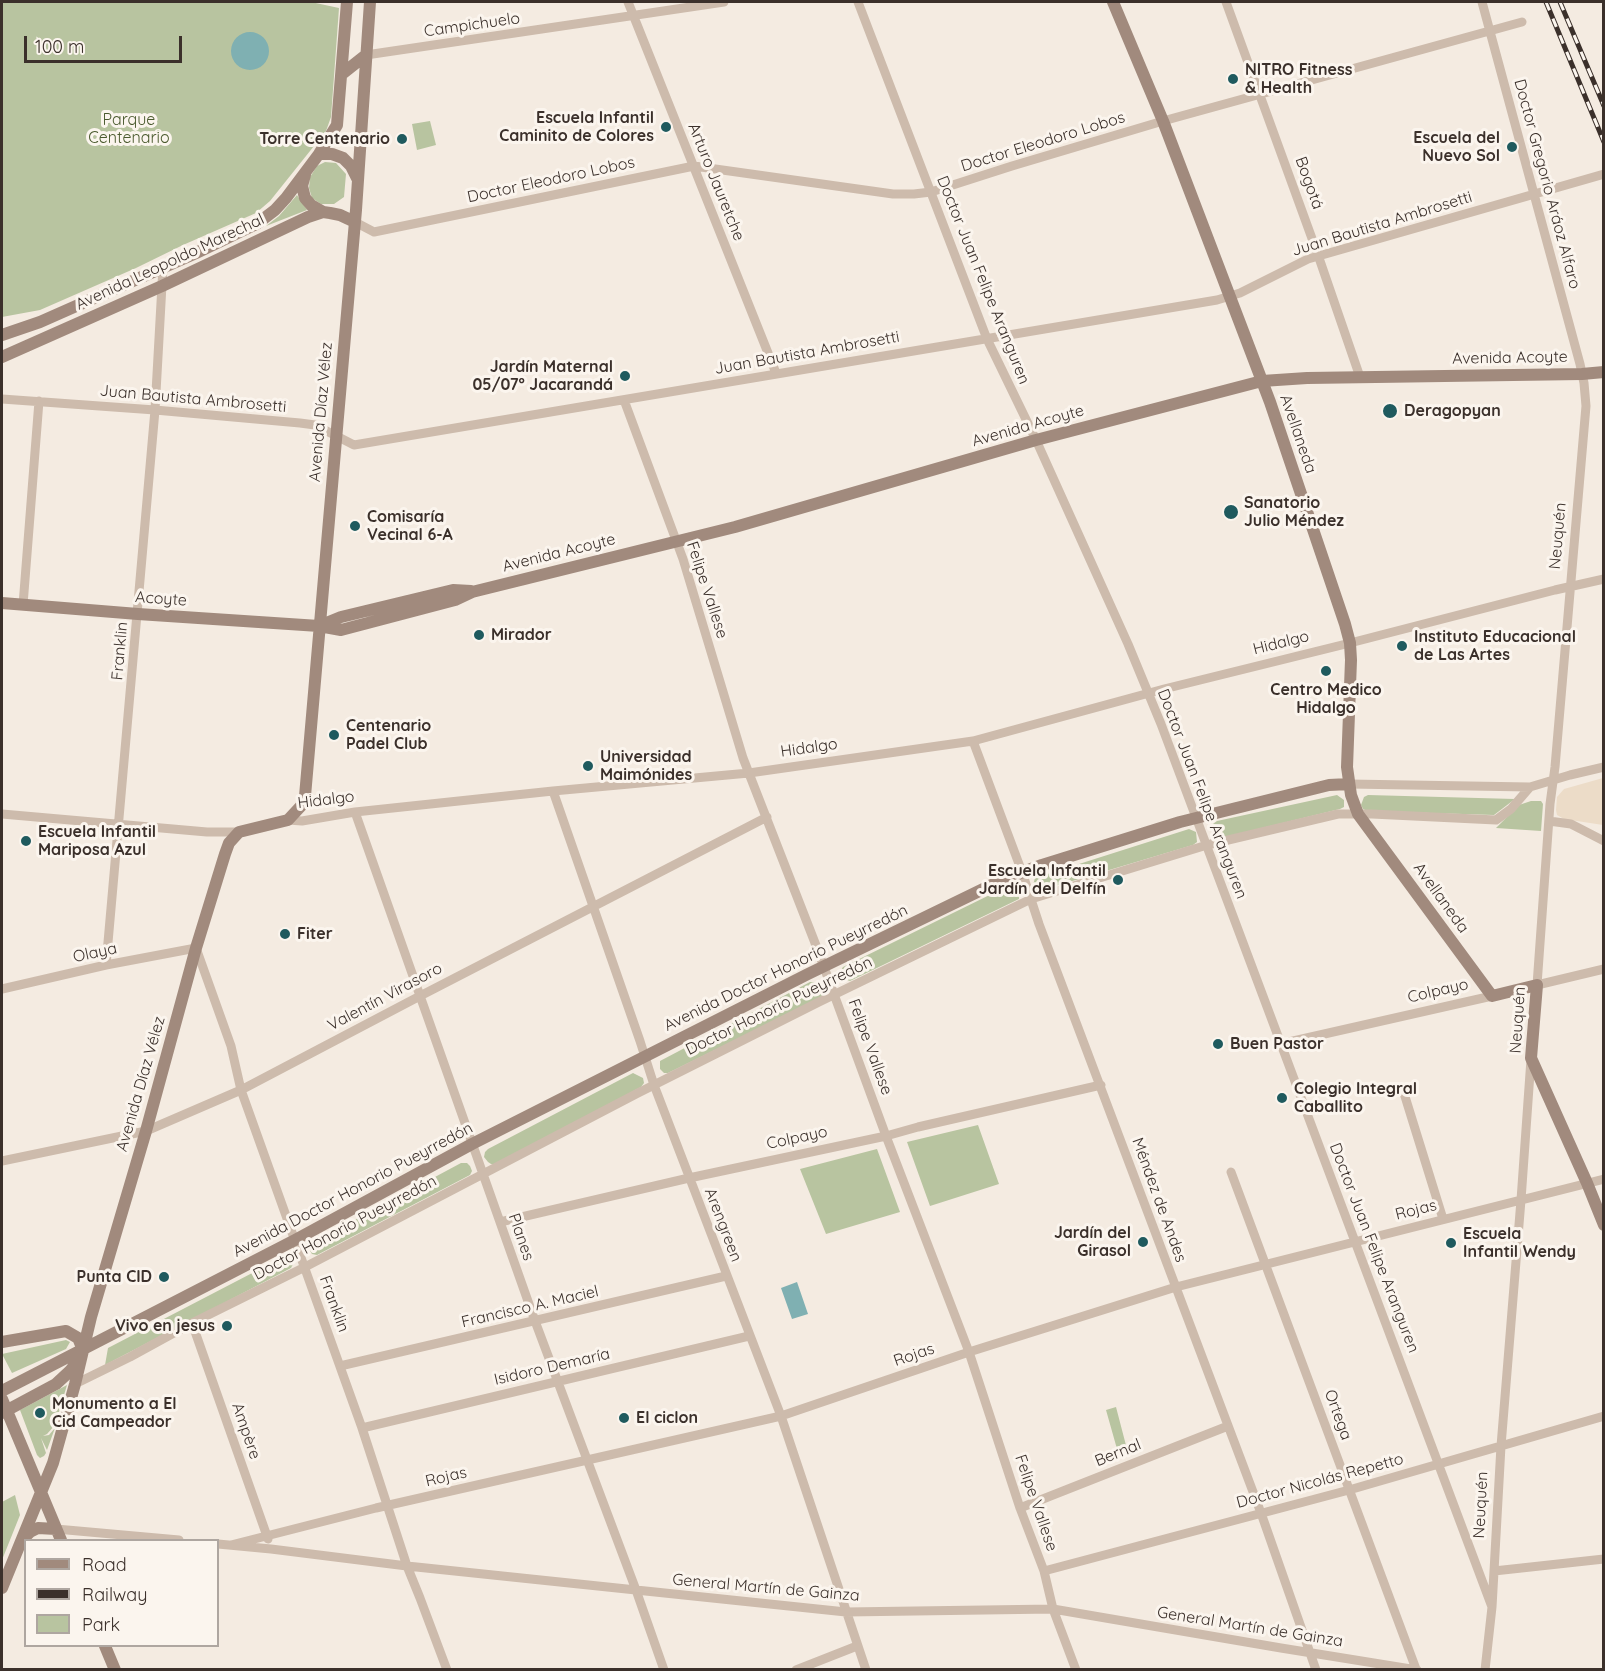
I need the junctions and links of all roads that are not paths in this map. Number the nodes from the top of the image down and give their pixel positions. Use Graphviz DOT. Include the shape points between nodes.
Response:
graph roads {
  1 [pos="347,2"];
  2 [pos="370,2"];
  3 [pos="628,2"];
  4 [pos="724,2"];
  5 [pos="858,2"];
  6 [pos="1113,2"];
  7 [pos="1226,2"];
  8 [pos="1482,2"];
  9 [pos="634,16"];
  10 [pos="1522,22"];
  11 [pos="1491,30"];
  12 [pos="366,55"];
  13 [pos="342,74"];
  14 [pos="1260,94"];
  15 [pos="1163,121"];
  16 [pos="319,154"];
  17 [pos="694,166"];
  18 [pos="308,168"];
  19 [pos="1604,174"];
  20 [pos="358,179"];
  21 [pos="930,192"];
  22 [pos="1534,195"];
  23 [pos="323,213"];
  24 [pos="355,222"];
  25 [pos="1318,255"];
  26 [pos="163,267"];
  27 [pos="162,286"];
  28 [pos="1230,297"];
  29 [pos="2,335"];
  30 [pos="987,339"];
  31 [pos="2,357"];
  32 [pos="1604,372"];
  33 [pos="776,374"];
  34 [pos="1582,374"];
  35 [pos="1360,377"];
  36 [pos="1262,381"];
  37 [pos="2,399"];
  38 [pos="624,400"];
  39 [pos="39,401"];
  40 [pos="156,410"];
  41 [pos="335,435"];
  42 [pos="1036,440"];
  43 [pos="676,541"];
  44 [pos="1604,579"];
  45 [pos="1570,586"];
  46 [pos="2,603"];
  47 [pos="23,605"];
  48 [pos="138,614"];
  49 [pos="319,626"];
  50 [pos="1350,643"];
  51 [pos="1148,693"];
  52 [pos="973,741"];
  53 [pos="1604,767"];
  54 [pos="749,773"];
  55 [pos="1552,780"];
  56 [pos="1349,784"];
  57 [pos="1530,787"];
  58 [pos="553,791"];
  59 [pos="356,812"];
  60 [pos="2,814"];
  61 [pos="1358,814"];
  62 [pos="767,817"];
  63 [pos="1197,818"];
  64 [pos="288,820"];
  65 [pos="1549,821"];
  66 [pos="119,825"];
  67 [pos="239,832"];
  68 [pos="1604,841"];
  69 [pos="1207,845"];
  70 [pos="1022,872"];
  71 [pos="1031,899"];
  72 [pos="593,908"];
  73 [pos="196,948"];
  74 [pos="106,965"];
  75 [pos="824,966"];
  76 [pos="1604,969"];
  77 [pos="1537,985"];
  78 [pos="2,989"];
  79 [pos="835,995"];
  80 [pos="420,996"];
  81 [pos="1492,996"];
  82 [pos="1280,1044"];
  83 [pos="645,1057"];
  84 [pos="1531,1058"];
  85 [pos="654,1085"];
  86 [pos="1101,1085"];
  87 [pos="241,1090"];
  88 [pos="1403,1090"];
  89 [pos="146,1131"];
  90 [pos="886,1136"];
  91 [pos="472,1144"];
  92 [pos="2,1161"];
  93 [pos="1231,1172"];
  94 [pos="482,1173"];
  95 [pos="689,1178"];
  96 [pos="1604,1179"];
  97 [pos="1587,1183"];
  98 [pos="1521,1200"];
  99 [pos="1443,1219"];
  100 [pos="500,1222"];
  101 [pos="1604,1225"];
  102 [pos="295,1240"];
  103 [pos="1355,1241"];
  104 [pos="1265,1265"];
  105 [pos="304,1267"];
  106 [pos="726,1276"];
  107 [pos="1176,1287"];
  108 [pos="535,1321"];
  109 [pos="192,1323"];
  110 [pos="749,1336"];
  111 [pos="2,1342"];
  112 [pos="83,1350"];
  113 [pos="969,1352"];
  114 [pos="340,1366"];
  115 [pos="558,1382"];
  116 [pos="75,1384"];
  117 [pos="2,1391"];
  118 [pos="3,1407"];
  119 [pos="780,1416"];
  120 [pos="1604,1416"];
  121 [pos="1228,1426"];
  122 [pos="362,1428"];
  123 [pos="1501,1446"];
  124 [pos="588,1459"];
  125 [pos="1439,1464"];
  126 [pos="1349,1490"];
  127 [pos="41,1495"];
  128 [pos="388,1506"];
  129 [pos="1020,1508"];
  130 [pos="1261,1513"];
  131 [pos="58,1534"];
  132 [pos="267,1535"];
  133 [pos="159,1539"];
  134 [pos="20,1542"];
  135 [pos="219,1544"];
  136 [pos="231,1545"];
  137 [pos="271,1549"];
  138 [pos="1604,1559"];
  139 [pos="407,1566"];
  140 [pos="1044,1571"];
  141 [pos="1494,1571"];
  142 [pos="2,1588"];
  143 [pos="636,1590"];
  144 [pos="1492,1607"];
  145 [pos="1053,1609"];
  146 [pos="846,1612"];
  147 [pos="857,1646"];
  148 [pos="105,1647"];
  149 [pos="1310,1652"];
  150 [pos="1329,1656"];
  151 [pos="1417,1669"];
  152 [pos="115,1670"];
  153 [pos="447,1670"];
  154 [pos="664,1670"];
  155 [pos="796,1670"];
  156 [pos="866,1670"];
  157 [pos="1076,1670"];
  158 [pos="1317,1670"];
  159 [pos="1485,1670"];
  1 -- 13 [label="main road"];
  2 -- 12 [label="main road, Avenida Díaz Vélez"];
  3 -- 9 [label="street, Arturo Jauretche"];
  4 -- 9 [label="street, Campichuelo"];
  5 -- 21 [label="street, Doctor Juan Felipe Aranguren"];
  6 -- 15 [label="main road, Avellaneda"];
  7 -- 14 [label="street, Bogotá"];
  8 -- 11 [label="street, Doctor Gregorio Aráoz Alfaro"];
  9 -- 12 [label="street, Campichuelo"];
  9 -- 17 [label="street, Arturo Jauretche"];
  10 -- 11 [label="street, Doctor Eleodoro Lobos"];
  11 -- 14 [label="street, Doctor Eleodoro Lobos"];
  11 -- 22 [label="street, Doctor Gregorio Aráoz Alfaro"];
  12 -- 13 [label="main road"];
  12 -- 20 [label="main road, Avenida Díaz Vélez"];
  13 -- 16 [label="main road" via="337,125"];
  14 -- 15 [label="street, Doctor Eleodoro Lobos"];
  14 -- 25 [label="street, Bogotá"];
  15 -- 21 [label="street, Doctor Eleodoro Lobos"];
  15 -- 28 [label="main road, Avellaneda"];
  16 -- 18 [label="main road, Avenida Leopoldo Marechal"];
  16 -- 20 [label="main road" via="345,160"];
  17 -- 21 [label="street, Doctor Eleodoro Lobos" via="893,194"];
  17 -- 24 [label="street, Doctor Eleodoro Lobos" via="374,232"];
  17 -- 33 [label="street, Arturo Jauretche"];
  18 -- 23 [label="main road" via="303,193"];
  18 -- 26 [label="main road, Avenida Leopoldo Marechal" via="264,219"];
  19 -- 22 [label="street, Juan Bautista Ambrosetti"];
  20 -- 24 [label="main road, Avenida Díaz Vélez"];
  21 -- 30 [label="street, Doctor Juan Felipe Aranguren"];
  22 -- 25 [label="street, Juan Bautista Ambrosetti"];
  22 -- 34 [label="street, Doctor Gregorio Aráoz Alfaro"];
  23 -- 24 [label="main road" via="335,213"];
  23 -- 27 [label="main road, Avenida Leopoldo Marechal" via="298,221"];
  24 -- 41 [label="main road, Avenida Díaz Vélez"];
  25 -- 28 [label="street, Juan Bautista Ambrosetti"];
  25 -- 35 [label="street, Bogotá"];
  26 -- 27 [label="street, Franklin"];
  26 -- 29 [label="main road, Avenida Leopoldo Marechal"];
  27 -- 31 [label="main road, Avenida Leopoldo Marechal"];
  27 -- 40 [label="street, Franklin"];
  28 -- 30 [label="street, Juan Bautista Ambrosetti"];
  28 -- 36 [label="main road, Avellaneda"];
  30 -- 33 [label="street, Juan Bautista Ambrosetti"];
  30 -- 42 [label="street, Doctor Juan Felipe Aranguren"];
  32 -- 34 [label="main road, Avenida Acoyte"];
  33 -- 38 [label="street, Juan Bautista Ambrosetti"];
  34 -- 35 [label="main road, Avenida Acoyte"];
  34 -- 45 [label="street, Neuquén" via="1586,406"];
  35 -- 36 [label="main road, Avenida Acoyte"];
  36 -- 42 [label="main road, Avenida Acoyte"];
  36 -- 50 [label="main road, Avellaneda"];
  37 -- 39 [label="street, Juan Bautista Ambrosetti"];
  38 -- 41 [label="street, Juan Bautista Ambrosetti" via="354,445"];
  38 -- 43 [label="street, Felipe Vallese"];
  39 -- 40 [label="street, Juan Bautista Ambrosetti"];
  39 -- 47 [label="street"];
  40 -- 41 [label="street, Juan Bautista Ambrosetti" via="315,425"];
  40 -- 48 [label="street, Franklin"];
  41 -- 49 [label="main road, Avenida Díaz Vélez"];
  42 -- 43 [label="main road, Avenida Acoyte"];
  42 -- 51 [label="street, Doctor Juan Felipe Aranguren"];
  43 -- 49 [label="main road, Avenida Acoyte" via="472,592 453,590"];
  43 -- 54 [label="street, Felipe Vallese"];
  44 -- 45 [label="street, Hidalgo"];
  45 -- 50 [label="street, Hidalgo"];
  45 -- 55 [label="street, Neuquén"];
  46 -- 47 [label="main road, Acoyte"];
  47 -- 48 [label="main road, Acoyte"];
  48 -- 49 [label="main road, Acoyte"];
  48 -- 66 [label="street, Franklin"];
  49 -- 64 [label="main road, Avenida Díaz Vélez" via="305,796"];
  50 -- 51 [label="street, Hidalgo"];
  50 -- 56 [label="main road, Avellaneda"];
  51 -- 52 [label="street, Hidalgo"];
  51 -- 63 [label="street, Doctor Juan Felipe Aranguren"];
  52 -- 54 [label="street, Hidalgo"];
  52 -- 70 [label="street, Méndez de Andes"];
  53 -- 55 [label="street, Avenida Doctor Honorio Pueyrredón"];
  54 -- 58 [label="street, Hidalgo"];
  54 -- 62 [label="street, Felipe Vallese"];
  55 -- 57 [label="street, Avenida Doctor Honorio Pueyrredón"];
  55 -- 65 [label="street, Neuquén"];
  56 -- 57 [label="street, Avenida Doctor Honorio Pueyrredón"];
  56 -- 61 [label="main road, Avellaneda"];
  56 -- 63 [label="main road, Avenida Doctor Honorio Pueyrredón" via="1329,785"];
  57 -- 61 [label="street, Doctor Honorio Pueyrredón" via="1496,820"];
  58 -- 59 [label="street, Hidalgo"];
  58 -- 72 [label="street, Arengreen"];
  59 -- 64 [label="street, Hidalgo"];
  59 -- 80 [label="street, Planes"];
  60 -- 66 [label="street, Hidalgo"];
  61 -- 69 [label="street, Doctor Honorio Pueyrredón" via="1338,814"];
  61 -- 81 [label="main road, Avellaneda"];
  62 -- 72 [label="street, Valentín Virasoro"];
  62 -- 75 [label="street, Felipe Vallese"];
  63 -- 69 [label="street, Doctor Juan Felipe Aranguren"];
  63 -- 70 [label="main road, Avenida Doctor Honorio Pueyrredón"];
  64 -- 67 [label="main road, Hidalgo"];
  65 -- 68 [label="street" via="1571,824"];
  65 -- 77 [label="street, Neuquén"];
  66 -- 67 [label="street, Hidalgo"];
  66 -- 74 [label="street, Franklin"];
  67 -- 73 [label="main road, Avenida Díaz Vélez" via="229,843"];
  69 -- 71 [label="street, Doctor Honorio Pueyrredón"];
  69 -- 82 [label="street, Doctor Juan Felipe Aranguren"];
  70 -- 71 [label="street, Méndez de Andes"];
  70 -- 75 [label="main road, Avenida Doctor Honorio Pueyrredón"];
  71 -- 79 [label="street, Doctor Honorio Pueyrredón"];
  71 -- 86 [label="street, Méndez de Andes"];
  72 -- 80 [label="street, Valentín Virasoro"];
  72 -- 83 [label="street, Arengreen"];
  73 -- 74 [label="street, Olaya"];
  73 -- 87 [label="street, Franklin" via="231,1046"];
  73 -- 89 [label="main road, Avenida Díaz Vélez"];
  74 -- 78 [label="street, Olaya"];
  75 -- 79 [label="street, Felipe Vallese"];
  75 -- 83 [label="main road, Avenida Doctor Honorio Pueyrredón"];
  76 -- 77 [label="street, Colpayo"];
  77 -- 81 [label="main road, Colpayo"];
  77 -- 84 [label="main road, Neuquén"];
  79 -- 85 [label="street, Doctor Honorio Pueyrredón"];
  79 -- 90 [label="street, Felipe Vallese"];
  80 -- 87 [label="street, Valentín Virasoro"];
  80 -- 91 [label="street, Planes"];
  81 -- 82 [label="street, Colpayo"];
  82 -- 103 [label="street, Doctor Juan Felipe Aranguren"];
  83 -- 85 [label="street, Arengreen"];
  83 -- 91 [label="main road, Avenida Doctor Honorio Pueyrredón"];
  84 -- 97 [label="main road"];
  84 -- 98 [label="street, Neuquén"];
  85 -- 94 [label="street, Doctor Honorio Pueyrredón"];
  85 -- 95 [label="street, Arengreen"];
  86 -- 90 [label="street, Colpayo"];
  86 -- 107 [label="street, Méndez de Andes"];
  87 -- 89 [label="street, Valentín Virasoro"];
  87 -- 102 [label="street, Franklin"];
  88 -- 99 [label="street"];
  89 -- 92 [label="street, Valentín Virasoro"];
  89 -- 112 [label="main road, Avenida Díaz Vélez"];
  90 -- 95 [label="street, Colpayo"];
  90 -- 113 [label="street, Felipe Vallese"];
  91 -- 94 [label="street, Planes"];
  91 -- 102 [label="main road, Avenida Doctor Honorio Pueyrredón"];
  93 -- 104 [label="street, Ortega"];
  94 -- 100 [label="street, Planes"];
  94 -- 105 [label="street, Doctor Honorio Pueyrredón"];
  95 -- 100 [label="street, Colpayo"];
  95 -- 106 [label="street, Arengreen"];
  96 -- 97 [label="street, Rojas"];
  97 -- 98 [label="street, Rojas"];
  97 -- 101 [label="main road"];
  98 -- 99 [label="street, Rojas"];
  98 -- 123 [label="street, Neuquén"];
  99 -- 103 [label="street, Rojas"];
  100 -- 108 [label="street, Planes"];
  102 -- 105 [label="street, Franklin"];
  102 -- 112 [label="main road, Avenida Doctor Honorio Pueyrredón"];
  103 -- 104 [label="street, Rojas"];
  103 -- 125 [label="street, Doctor Juan Felipe Aranguren"];
  104 -- 107 [label="street, Rojas"];
  104 -- 126 [label="street, Ortega"];
  105 -- 109 [label="street, Doctor Honorio Pueyrredón"];
  105 -- 114 [label="street, Franklin"];
  106 -- 108 [label="street, Francisco A. Maciel"];
  106 -- 110 [label="street, Arengreen"];
  107 -- 113 [label="street, Rojas"];
  107 -- 121 [label="street, Méndez de Andes"];
  108 -- 114 [label="street, Francisco A. Maciel"];
  108 -- 115 [label="street, Planes"];
  109 -- 116 [label="street, Doctor Honorio Pueyrredón"];
  109 -- 132 [label="street, Ampère"];
  110 -- 115 [label="street, Isidoro Demaría"];
  110 -- 119 [label="street, Arengreen"];
  111 -- 112 [label="main road" via="66,1331 78,1338"];
  112 -- 116 [label="main road, Avenida Díaz Vélez"];
  112 -- 117 [label="main road, Avenida Doctor Honorio Pueyrredón"];
  112 -- 118 [label="main road, Avenida Doctor Honorio Pueyrredón" via="56,1384"];
  113 -- 119 [label="street, Rojas"];
  113 -- 129 [label="street, Felipe Vallese"];
  114 -- 122 [label="street, Franklin"];
  115 -- 122 [label="street, Isidoro Demaría"];
  115 -- 124 [label="street, Planes"];
  116 -- 127 [label="main road, Avenida Díaz Vélez"];
  118 -- 127 [label="main road"];
  119 -- 124 [label="street, Rojas"];
  119 -- 146 [label="street, Arengreen"];
  120 -- 123 [label="street, Doctor Nicolás Repetto"];
  121 -- 129 [label="street, Bernal"];
  121 -- 130 [label="street, Méndez de Andes"];
  122 -- 128 [label="street, Franklin"];
  123 -- 125 [label="street, Doctor Nicolás Repetto"];
  123 -- 141 [label="street, Neuquén"];
  124 -- 128 [label="street, Rojas"];
  124 -- 143 [label="street, Planes"];
  125 -- 126 [label="street, Doctor Nicolás Repetto"];
  125 -- 144 [label="street, Doctor Juan Felipe Aranguren"];
  126 -- 130 [label="street, Doctor Nicolás Repetto"];
  126 -- 151 [label="street, Ortega"];
  127 -- 131 [label="main road"];
  127 -- 134 [label="main road, Avenida Díaz Vélez"];
  128 -- 132 [label="street, Rojas"];
  128 -- 139 [label="street, Franklin"];
  129 -- 140 [label="street, Felipe Vallese"];
  130 -- 140 [label="street, Doctor Nicolás Repetto"];
  130 -- 149 [label="street, Méndez de Andes"];
  131 -- 133 [label="street"];
  131 -- 134 [label="main road" via="42,1528"];
  132 -- 136 [label="street, Rojas"];
  132 -- 137 [label="street, Ampère"];
  134 -- 142 [label="main road, Avenida Díaz Vélez"];
  135 -- 136 [label="street, General Martín de Gainza"];
  136 -- 137 [label="street, General Martín de Gainza"];
  137 -- 139 [label="street, General Martín de Gainza"];
  138 -- 141 [label="street"];
  139 -- 143 [label="street, General Martín de Gainza"];
  139 -- 153 [label="street, Franklin"];
  140 -- 145 [label="street, Felipe Vallese"];
  141 -- 144 [label="street, Neuquén"];
  143 -- 146 [label="street, General Martín de Gainza"];
  143 -- 154 [label="street, Planes"];
  144 -- 159 [label="street, Neuquén"];
  145 -- 146 [label="street, General Martín de Gainza"];
  145 -- 149 [label="street, General Martín de Gainza"];
  145 -- 157 [label="street, Felipe Vallese"];
  146 -- 147 [label="street, Arengreen"];
  147 -- 155 [label="street"];
  147 -- 156 [label="street, Arengreen"];
  148 -- 152 [label="main road"];
  149 -- 150 [label="street, General Martín de Gainza"];
  149 -- 158 [label="street, Méndez de Andes"];
  150 -- 151 [label="street, General Martín de Gainza"];
  150 -- 158 [label="street"];
}
